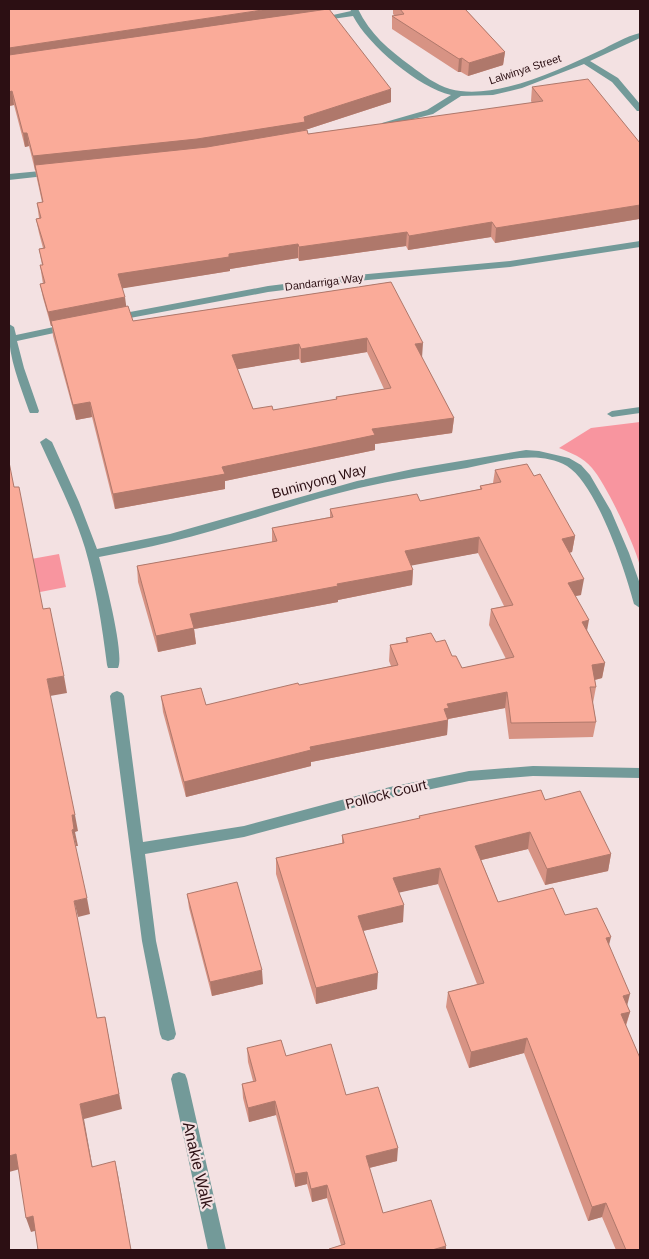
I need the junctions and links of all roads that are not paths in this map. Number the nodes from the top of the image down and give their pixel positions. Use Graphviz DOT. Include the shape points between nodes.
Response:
graph roads {
  1 [pos="355,11"];
  2 [pos="306,21"];
  3 [pos="640,35"];
  4 [pos="584,61"];
  5 [pos="458,94"];
  6 [pos="640,110"];
  7 [pos="379,126"];
  8 [pos="63,172"];
  9 [pos="9,177"];
  10 [pos="640,244"];
  11 [pos="99,321"];
  12 [pos="80,325"];
  13 [pos="9,327"];
  14 [pos="11,339"];
  15 [pos="640,410"];
  16 [pos="34,411"];
  17 [pos="612,414"];
  18 [pos="46,442"];
  19 [pos="93,554"];
  20 [pos="640,604"];
  21 [pos="113,665"];
  22 [pos="117,696"];
  23 [pos="640,773"];
  24 [pos="136,850"];
  25 [pos="168,1034"];
  26 [pos="178,1079"];
  27 [pos="218,1250"];
  1 -- 2 [label="street"];
  1 -- 5 [label="street, Lalwinya Street" via="369,35 383,49 429,82"];
  3 -- 4 [label="street, Lalwinya Street"];
  4 -- 5 [label="street, Lalwinya Street" via="495,92"];
  4 -- 6 [label="street" via="615,80"];
  5 -- 7 [label="street" via="430,112"];
  8 -- 9 [label="street"];
  10 -- 11 [label="street, Dandarriga Way" via="510,264 268,288"];
  12 -- 14 [label="street"];
  13 -- 14 [label="street"];
  14 -- 16 [label="street"];
  15 -- 17 [label="street"];
  18 -- 19 [label="street"];
  19 -- 20 [label="street, Buninyong Way" via="170,538 314,496 412,473 543,454 577,468 595,495 620,543"];
  19 -- 21 [label="street" via="104,598"];
  22 -- 24 [label="street"];
  23 -- 24 [label="street, Pollock Court" via="555,770 469,776 385,792 257,829"];
  24 -- 25 [label="street" via="156,981"];
  26 -- 27 [label="street, Anakie Walk"];
}
